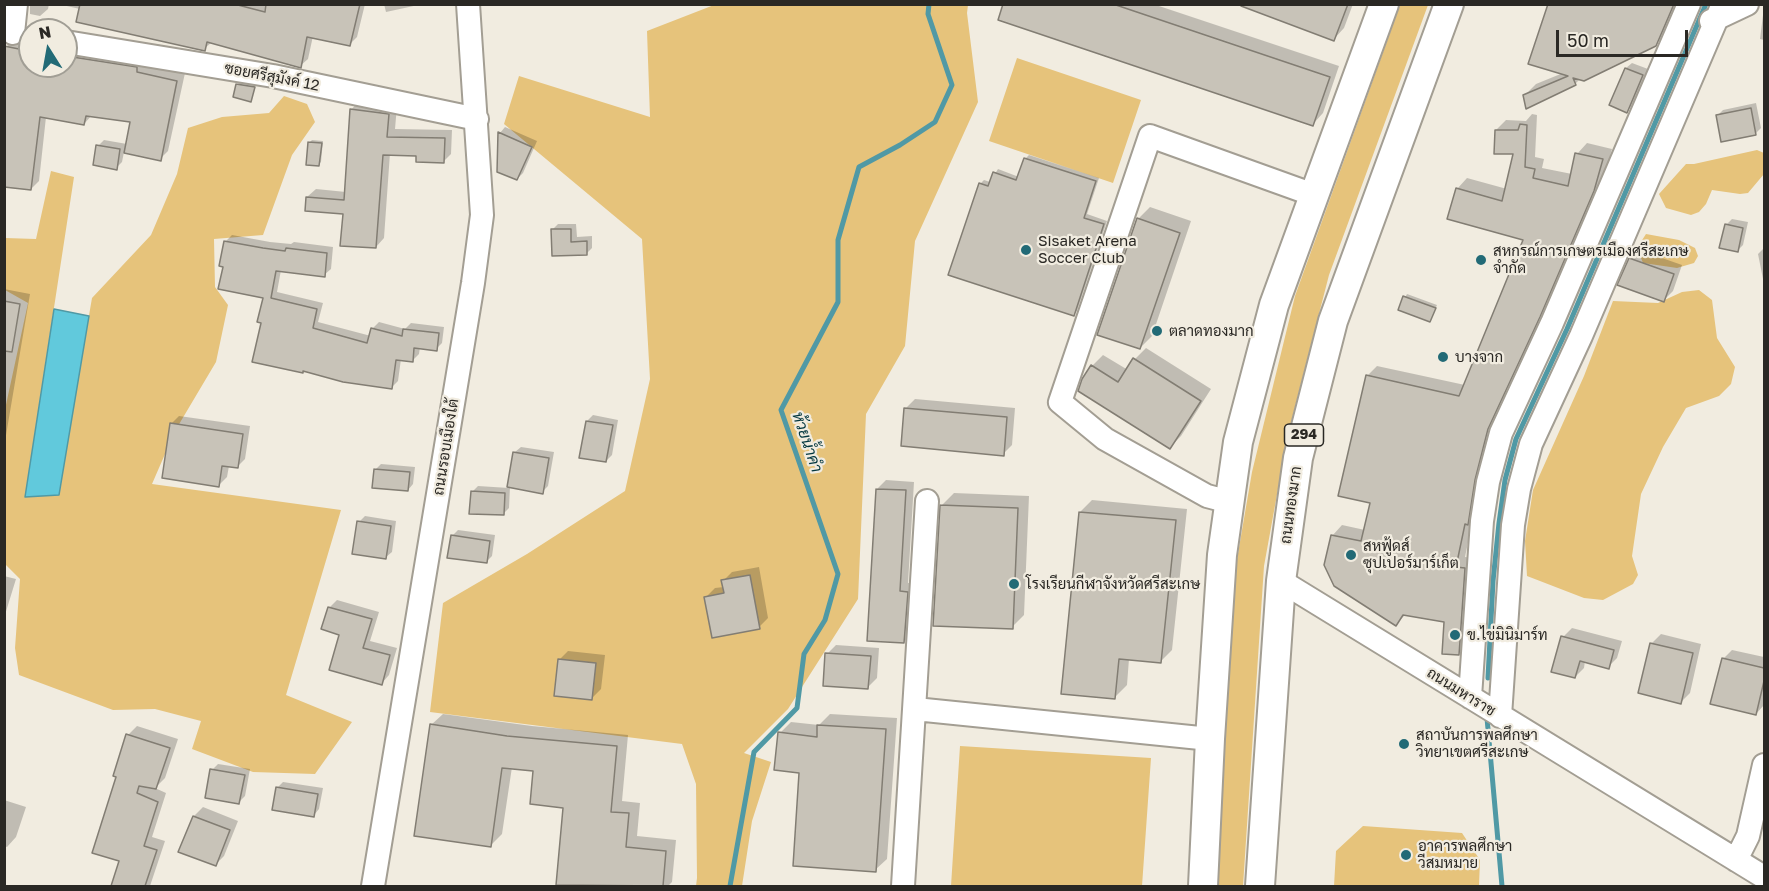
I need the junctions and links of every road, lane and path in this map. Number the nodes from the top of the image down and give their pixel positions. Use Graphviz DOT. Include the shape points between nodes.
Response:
graph roads {
  1 [pos="16,4"];
  2 [pos="468,4"];
  3 [pos="1384,4"];
  4 [pos="1449,4"];
  5 [pos="1689,4"];
  6 [pos="1748,4"];
  7 [pos="1720,12"];
  8 [pos="1679,27"];
  9 [pos="16,34"];
  10 [pos="78,44"];
  11 [pos="477,119"];
  12 [pos="1314,195"];
  13 [pos="927,501"];
  14 [pos="1230,502"];
  15 [pos="1281,581"];
  16 [pos="1470,697"];
  17 [pos="915,709"];
  18 [pos="1500,716"];
  19 [pos="1210,739"];
  20 [pos="1764,765"];
  21 [pos="1736,860"];
  22 [pos="1764,877"];
  23 [pos="373,886"];
  24 [pos="903,886"];
  25 [pos="1203,886"];
  26 [pos="1260,886"];
  1 -- 9 [label="street"];
  2 -- 11 [label="street, ถนนรอบเมืองใต้"];
  3 -- 12 [label="main road"];
  4 -- 15 [label="main road, ถนนทองมาก / 294" via="1333,321 1298,459"];
  5 -- 8 [label="street"];
  6 -- 7 [label="street"];
  7 -- 8 [label="street"];
  7 -- 18 [label="street" via="1531,444 1514,525"];
  8 -- 16 [label="street" via="1501,433 1482,521"];
  10 -- 11 [label="street, ซอยศรีสุมังค์ 12" via="273,76"];
  11 -- 23 [label="street, ถนนรอบเมืองใต้" via="482,215 473,283"];
  12 -- 14 [label="main road" via="1274,305 1238,442"];
  12 -- 14 [label="street" via="1150,136 1060,402 1105,439 1207,496"];
  13 -- 17 [label="street"];
  14 -- 19 [label="main road" via="1222,555"];
  15 -- 16 [label="street, ถนนมหาราช"];
  15 -- 26 [label="main road, ถนนทองมาก / 294"];
  16 -- 18 [label="street, ถนนมหาราช"];
  17 -- 19 [label="street"];
  17 -- 24 [label="street"];
  18 -- 21 [label="street, ถนนมหาราช"];
  19 -- 25 [label="main road"];
  20 -- 21 [label="street" via="1748,837"];
  21 -- 22 [label="street, ถนนมหาราช"];
}
